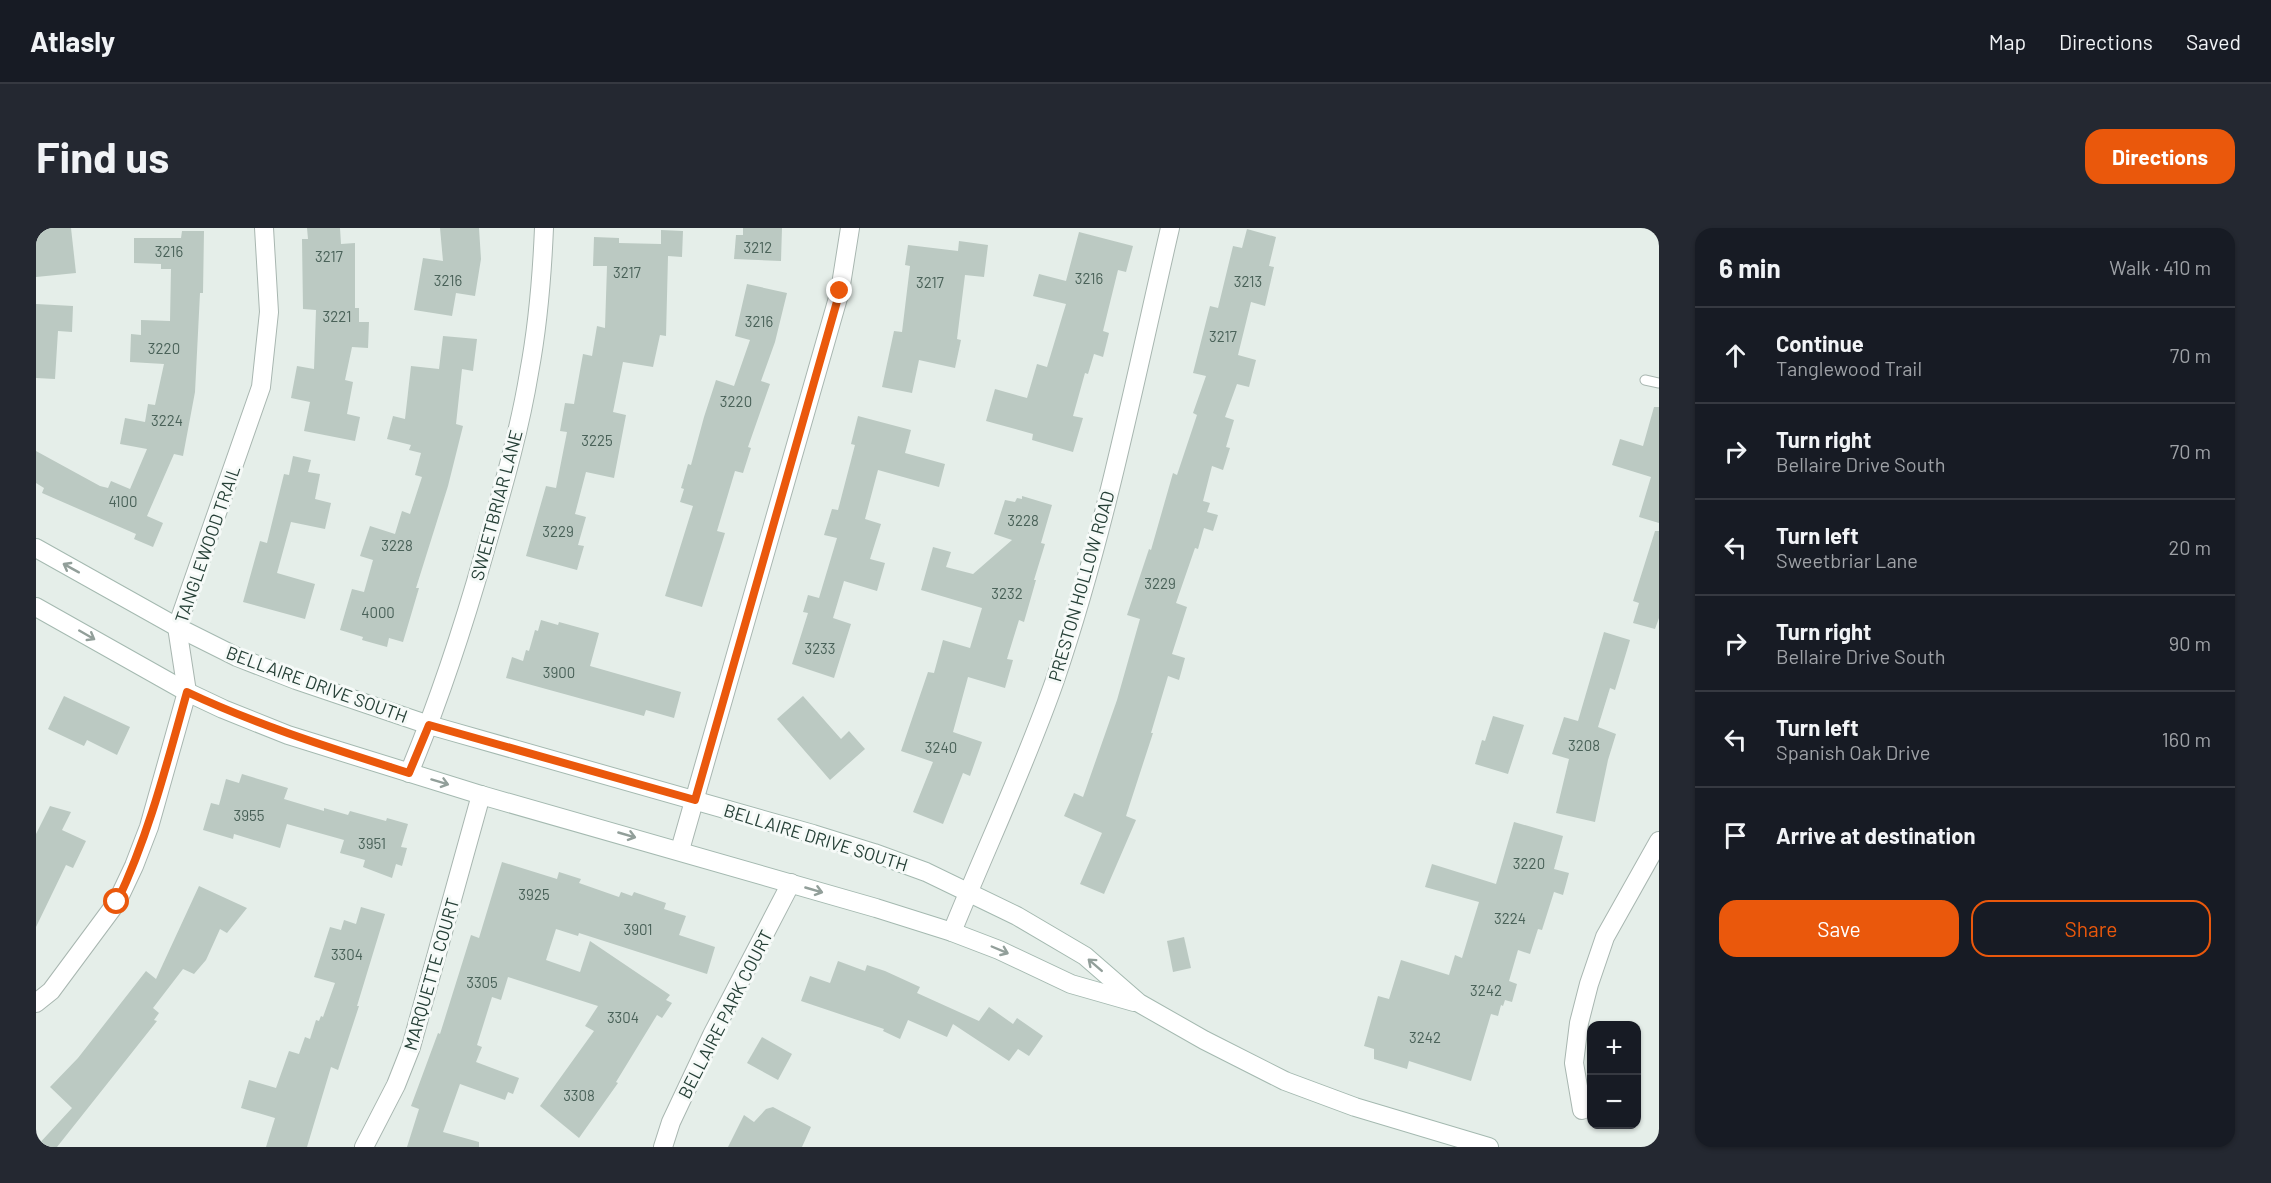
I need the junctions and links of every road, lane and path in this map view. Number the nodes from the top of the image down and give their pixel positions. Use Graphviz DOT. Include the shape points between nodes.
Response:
graph roads {
  1 [pos="264,228"];
  2 [pos="544,228"];
  3 [pos="850,228"];
  4 [pos="1170,228"];
  5 [pos="1645,380"];
  6 [pos="1659,383"];
  7 [pos="36,548"];
  8 [pos="36,607"];
  9 [pos="177,627"];
  10 [pos="187,692"];
  11 [pos="429,725"];
  12 [pos="409,773"];
  13 [pos="481,795"];
  14 [pos="695,800"];
  15 [pos="1659,842"];
  16 [pos="680,850"];
  17 [pos="791,883"];
  18 [pos="968,891"];
  19 [pos="952,932"];
  20 [pos="36,1003"];
  21 [pos="1139,1003"];
  22 [pos="1582,1110"];
  23 [pos="364,1147"];
  24 [pos="663,1147"];
  25 [pos="1489,1147"];
  1 -- 9 [label="street, TANGLEWOOD TRAIL" via="269,312 261,387"];
  2 -- 11 [label="street, SWEETBRIAR LANE" via="529,373 507,473 465,621"];
  3 -- 14 [label="street" via="840,291"];
  4 -- 18 [label="street, PRESTON HOLLOW ROAD" via="1101,524 1055,679 1024,764"];
  5 -- 6 [label="lane"];
  9 -- 7 [label="street, BELLAIRE DRIVE SOUTH, one-way"];
  8 -- 10 [label="street, BELLAIRE DRIVE SOUTH, one-way"];
  9 -- 10 [label="street, TANGLEWOOD TRAIL"];
  9 -- 11 [label="street, BELLAIRE DRIVE SOUTH" via="296,680"];
  10 -- 12 [label="street, BELLAIRE DRIVE SOUTH" via="288,735"];
  10 -- 20 [label="street, TANGLEWOOD TRAIL" via="149,827 117,902 51,991"];
  11 -- 12 [label="street, SWEETBRIAR LANE"];
  11 -- 14 [label="street, BELLAIRE DRIVE SOUTH"];
  12 -- 13 [label="street, BELLAIRE DRIVE SOUTH, one-way"];
  13 -- 16 [label="street, BELLAIRE DRIVE SOUTH, one-way"];
  13 -- 23 [label="street, MARQUETTE COURT" via="411,1047"];
  14 -- 16 [label="street"];
  14 -- 18 [label="street, BELLAIRE DRIVE SOUTH" via="874,853"];
  15 -- 22 [label="street" via="1605,937 1589,984 1574,1063"];
  16 -- 17 [label="street, BELLAIRE DRIVE SOUTH"];
  17 -- 19 [label="street, BELLAIRE DRIVE SOUTH, one-way"];
  17 -- 24 [label="street, BELLAIRE PARK COURT" via="708,1045"];
  18 -- 19 [label="street, PRESTON HOLLOW ROAD"];
  21 -- 18 [label="street, BELLAIRE DRIVE SOUTH, one-way" via="1085,956"];
  19 -- 21 [label="street, BELLAIRE DRIVE SOUTH, one-way" via="1071,984"];
  21 -- 25 [label="street, BELLAIRE DRIVE SOUTH" via="1285,1081 1354,1107"];
}
